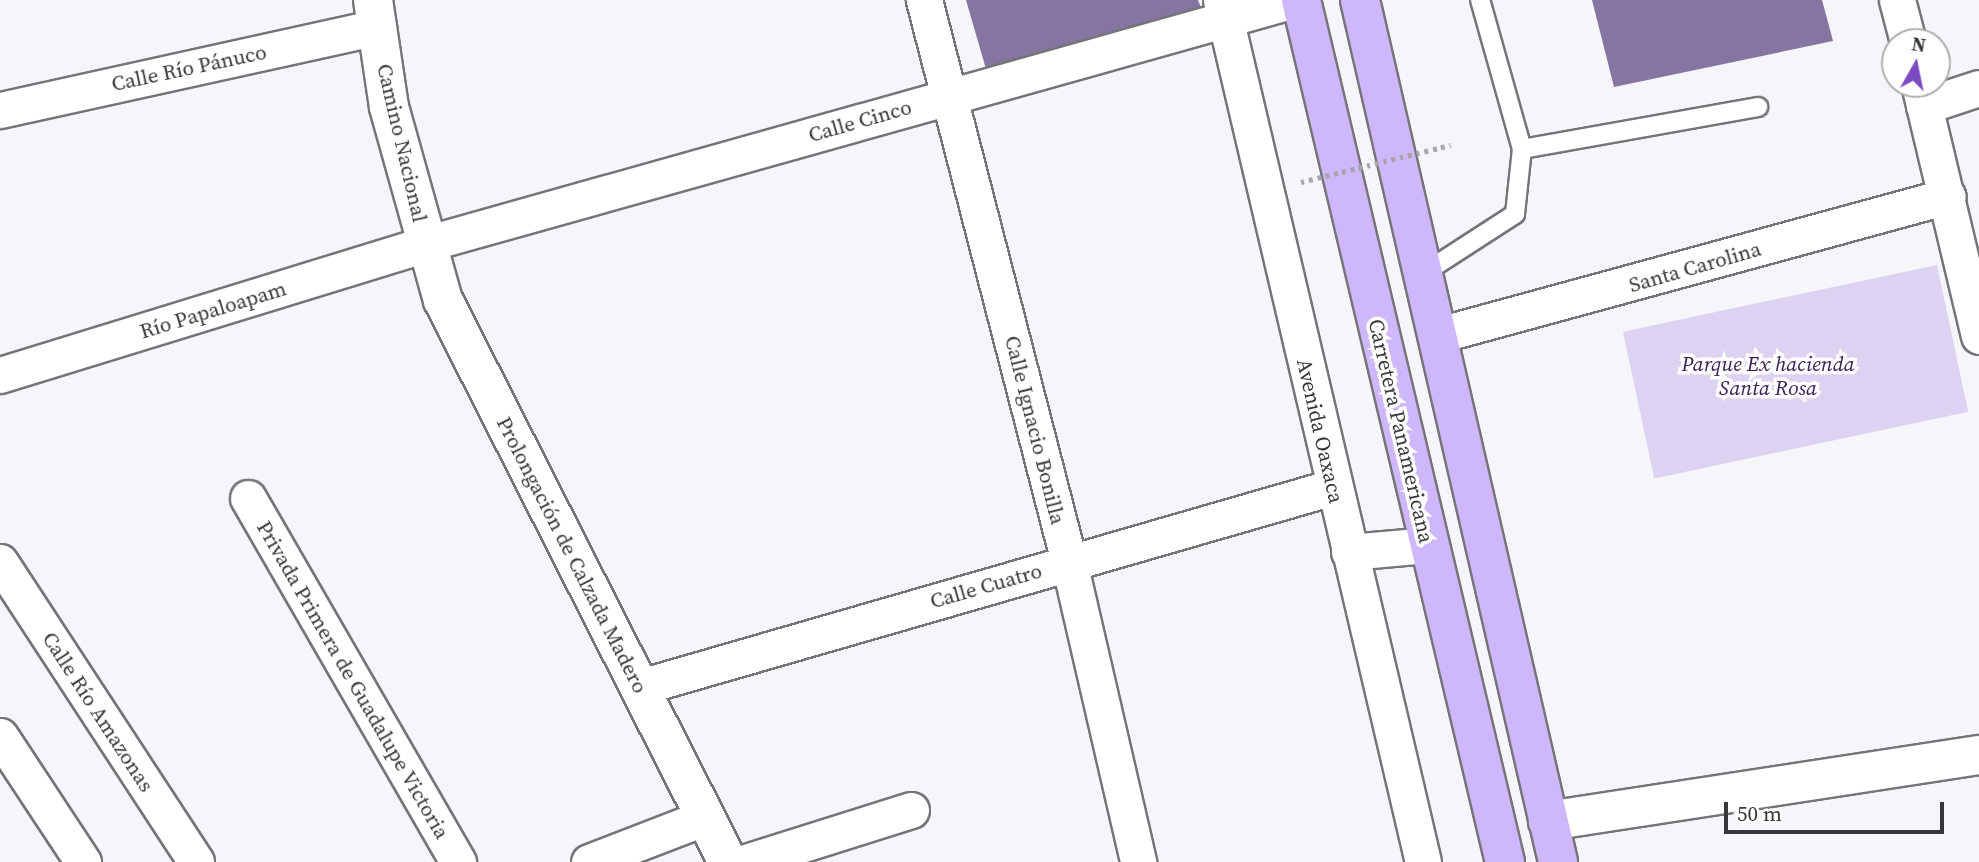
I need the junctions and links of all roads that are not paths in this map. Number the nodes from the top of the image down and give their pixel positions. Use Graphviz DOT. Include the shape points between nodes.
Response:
graph roads {
  1 [pos="924,0"];
  2 [pos="1294,0"];
  3 [pos="1301,0"];
  4 [pos="1360,0"];
  5 [pos="1480,0"];
  6 [pos="1897,0"];
  7 [pos="1223,10"];
  8 [pos="375,13"];
  9 [pos="1904,28"];
  10 [pos="1979,88"];
  11 [pos="1951,91"];
  12 [pos="949,96"];
  13 [pos="1923,98"];
  14 [pos="1758,107"];
  15 [pos="0,110"];
  16 [pos="1522,149"];
  17 [pos="1948,196"];
  18 [pos="425,244"];
  19 [pos="1427,271"];
  20 [pos="1442,334"];
  21 [pos="1979,336"];
  22 [pos="0,375"];
  23 [pos="1333,487"];
  24 [pos="248,498"];
  25 [pos="1427,545"];
  26 [pos="1349,552"];
  27 [pos="0,562"];
  28 [pos="1069,562"];
  29 [pos="640,687"];
  30 [pos="0,736"];
  31 [pos="1979,755"];
  32 [pos="911,810"];
  33 [pos="703,818"];
  34 [pos="1548,821"];
  35 [pos="83,862"];
  36 [pos="196,862"];
  37 [pos="458,862"];
  38 [pos="589,862"];
  39 [pos="728,862"];
  40 [pos="746,862"];
  41 [pos="1138,862"];
  42 [pos="1423,862"];
  43 [pos="1505,862"];
  44 [pos="1558,862"];
  1 -- 12 [label="street, Calle Ignacio Bonilla"];
  2 -- 7 [label="street, Calle Cinco"];
  3 -- 25 [label="highway, Carretera Panamericana"];
  4 -- 19 [label="highway"];
  5 -- 16 [label="lane"];
  6 -- 9 [label="street"];
  7 -- 12 [label="street, Calle Cinco"];
  7 -- 23 [label="street, Avenida Oaxaca"];
  8 -- 15 [label="street, Calle Río Pánuco"];
  8 -- 18 [label="street, Camino Nacional" via="389,107"];
  10 -- 11 [label="street"];
  12 -- 18 [label="street, Calle Cinco"];
  12 -- 28 [label="street, Calle Ignacio Bonilla"];
  13 -- 17 [label="street"];
  14 -- 16 [label="lane"];
  16 -- 19 [label="lane" via="1515,214"];
  17 -- 20 [label="street, Santa Carolina"];
  17 -- 21 [label="street"];
  18 -- 22 [label="street, Río Papaloapam"];
  18 -- 29 [label="street, Prolongación de Calzada Madero" via="443,300"];
  19 -- 20 [label="highway"];
  20 -- 34 [label="highway"];
  23 -- 26 [label="street, Avenida Oaxaca"];
  23 -- 28 [label="street, Calle Cuatro"];
  24 -- 37 [label="street, Privada Primera de Guadalupe Victoria"];
  25 -- 26 [label="street"];
  25 -- 43 [label="highway, Carretera Panamericana"];
  26 -- 42 [label="street, Avenida Oaxaca"];
  27 -- 36 [label="street, Calle Río Amazonas"];
  28 -- 29 [label="street, Calle Cuatro"];
  28 -- 41 [label="street, Calle Ignacio Bonilla"];
  29 -- 33 [label="street, Prolongación de Calzada Madero"];
  30 -- 35 [label="street"];
  31 -- 34 [label="street"];
  32 -- 40 [label="street"];
  33 -- 38 [label="street"];
  33 -- 39 [label="street, Prolongación de Calzada Madero"];
  34 -- 44 [label="highway"];
}
